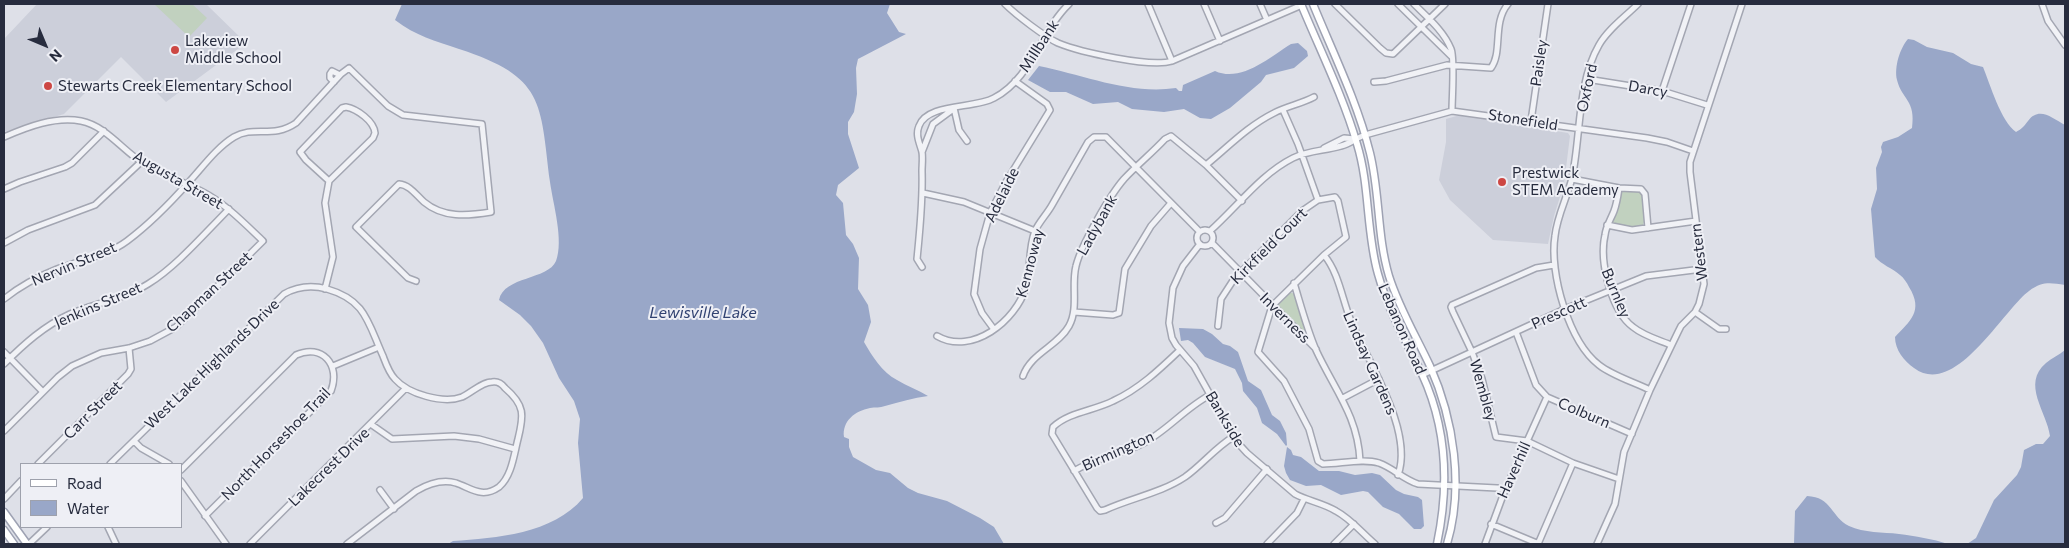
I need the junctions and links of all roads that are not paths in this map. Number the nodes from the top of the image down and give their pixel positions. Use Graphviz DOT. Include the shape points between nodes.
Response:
graph roads {
  1 [pos="1005,4"];
  2 [pos="1069,4"];
  3 [pos="1148,4"];
  4 [pos="1204,4"];
  5 [pos="1260,4"];
  6 [pos="1301,4"];
  7 [pos="1313,4"];
  8 [pos="1335,4"];
  9 [pos="1398,4"];
  10 [pos="1414,4"];
  11 [pos="1445,4"];
  12 [pos="1508,4"];
  13 [pos="1548,4"];
  14 [pos="1638,4"];
  15 [pos="1691,4"];
  16 [pos="1742,4"];
  17 [pos="2042,4"];
  18 [pos="1430,19"];
  19 [pos="1267,20"];
  20 [pos="1421,27"];
  21 [pos="1046,34"];
  22 [pos="1220,41"];
  23 [pos="2065,45"];
  24 [pos="1451,56"];
  25 [pos="1172,62"];
  26 [pos="1452,65"];
  27 [pos="1587,79"];
  28 [pos="1015,81"];
  29 [pos="1374,82"];
  30 [pos="1662,91"];
  31 [pos="1314,97"];
  32 [pos="1708,105"];
  33 [pos="954,108"];
  34 [pos="1283,110"];
  35 [pos="1452,111"];
  36 [pos="1531,121"];
  37 [pos="1578,128"];
  38 [pos="104,132"];
  39 [pos="1365,135"];
  40 [pos="4,137"];
  41 [pos="1355,138"];
  42 [pos="967,141"];
  43 [pos="1693,151"];
  44 [pos="922,152"];
  45 [pos="1302,154"];
  46 [pos="141,162"];
  47 [pos="1206,165"];
  48 [pos="1136,168"];
  49 [pos="1572,179"];
  50 [pos="329,181"];
  51 [pos="186,185"];
  52 [pos="1618,188"];
  53 [pos="4,189"];
  54 [pos="923,193"];
  55 [pos="1318,200"];
  56 [pos="1242,201"];
  57 [pos="1171,203"];
  58 [pos="229,209"];
  59 [pos="990,213"];
  60 [pos="1696,221"];
  61 [pos="1607,225"];
  62 [pos="1648,228"];
  63 [pos="1035,231"];
  64 [pos="1210,231"];
  65 [pos="1200,232"];
  66 [pos="263,241"];
  67 [pos="4,242"];
  68 [pos="1212,243"];
  69 [pos="1200,244"];
  70 [pos="1324,255"];
  71 [pos="1554,265"];
  72 [pos="922,267"];
  73 [pos="1702,269"];
  74 [pos="1240,272"];
  75 [pos="416,281"];
  76 [pos="1294,283"];
  77 [pos="325,289"];
  78 [pos="1611,290"];
  79 [pos="4,299"];
  80 [pos="1272,306"];
  81 [pos="1565,309"];
  82 [pos="1074,312"];
  83 [pos="1695,312"];
  84 [pos="1218,326"];
  85 [pos="994,328"];
  86 [pos="1726,329"];
  87 [pos="1516,332"];
  88 [pos="938,336"];
  89 [pos="1672,345"];
  90 [pos="379,347"];
  91 [pos="129,348"];
  92 [pos="1180,350"];
  93 [pos="1316,350"];
  94 [pos="4,352"];
  95 [pos="1472,352"];
  96 [pos="10,358"];
  97 [pos="4,364"];
  98 [pos="332,366"];
  99 [pos="1432,371"];
  100 [pos="1422,375"];
  101 [pos="1023,376"];
  102 [pos="1379,379"];
  103 [pos="406,388"];
  104 [pos="1650,390"];
  105 [pos="43,392"];
  106 [pos="1210,395"];
  107 [pos="1546,397"];
  108 [pos="1343,398"];
  109 [pos="372,425"];
  110 [pos="4,431"];
  111 [pos="1632,434"];
  112 [pos="1233,436"];
  113 [pos="134,441"];
  114 [pos="1527,442"];
  115 [pos="515,449"];
  116 [pos="1360,461"];
  117 [pos="1573,462"];
  118 [pos="39,463"];
  119 [pos="111,463"];
  120 [pos="167,463"];
  121 [pos="182,469"];
  122 [pos="1267,470"];
  123 [pos="1074,471"];
  124 [pos="1398,475"];
  125 [pos="1619,479"];
  126 [pos="20,482"];
  127 [pos="182,482"];
  128 [pos="1445,485"];
  129 [pos="1455,486"];
  130 [pos="380,490"];
  131 [pos="1505,490"];
  132 [pos="4,499"];
  133 [pos="1304,499"];
  134 [pos="394,508"];
  135 [pos="4,512"];
  136 [pos="205,516"];
  137 [pos="1216,523"];
  138 [pos="1354,524"];
  139 [pos="1492,524"];
  140 [pos="46,528"];
  141 [pos="108,528"];
  142 [pos="4,530"];
  143 [pos="14,544"];
  144 [pos="28,544"];
  145 [pos="116,544"];
  146 [pos="226,544"];
  147 [pos="250,544"];
  148 [pos="347,544"];
  149 [pos="1267,544"];
  150 [pos="1334,544"];
  151 [pos="1375,544"];
  152 [pos="1437,544"];
  153 [pos="1447,544"];
  154 [pos="1485,544"];
  155 [pos="1539,544"];
  156 [pos="1598,544"];
  1 -- 21 [label="street"];
  2 -- 21 [label="street, Millbank"];
  3 -- 25 [label="street"];
  4 -- 22 [label="street"];
  5 -- 19 [label="street"];
  6 -- 19 [label="street"];
  6 -- 41 [label="main road, Lebanon Road"];
  7 -- 39 [label="main road, Lebanon Road"];
  8 -- 20 [label="street" via="1386,53 1393,54"];
  9 -- 20 [label="street"];
  10 -- 18 [label="street"];
  11 -- 18 [label="street"];
  12 -- 26 [label="street" via="1501,15 1492,66"];
  13 -- 36 [label="street, Paisley"];
  14 -- 27 [label="street, Oxford" via="1600,44"];
  15 -- 30 [label="street"];
  16 -- 32 [label="street, Western"];
  17 -- 23 [label="street" via="2048,21"];
  18 -- 20 [label="street"];
  18 -- 24 [label="street" via="1448,41"];
  19 -- 22 [label="street"];
  20 -- 24 [label="street"];
  21 -- 25 [label="street" via="1057,42 1107,56 1156,64"];
  21 -- 28 [label="street, Millbank" via="1028,68"];
  22 -- 25 [label="street"];
  24 -- 26 [label="street"];
  26 -- 29 [label="street"];
  26 -- 35 [label="street"];
  27 -- 30 [label="street, Darcy"];
  27 -- 37 [label="street, Oxford"];
  28 -- 33 [label="street, Millbank" via="994,99"];
  28 -- 59 [label="street, Adelaide" via="1047,104 1050,110"];
  30 -- 32 [label="street, Darcy"];
  31 -- 34 [label="street"];
  32 -- 43 [label="street, Western"];
  33 -- 42 [label="street" via="959,130"];
  33 -- 44 [label="street, Millbank" via="933,124"];
  33 -- 44 [label="street, Millbank" via="928,114 919,126 918,143"];
  34 -- 45 [label="street"];
  34 -- 47 [label="street" via="1241,133"];
  35 -- 36 [label="street, Stonefield"];
  35 -- 39 [label="street, Stonefield"];
  36 -- 37 [label="street, Stonefield"];
  37 -- 43 [label="street, Stonefield" via="1667,142"];
  37 -- 49 [label="street, Oxford"];
  38 -- 40 [label="street, Augusta Street" via="82,121 59,120"];
  38 -- 46 [label="street, Augusta Street"];
  38 -- 53 [label="street" via="65,167"];
  39 -- 41 [label="street, Stonefield"];
  39 -- 99 [label="main road, Lebanon Road" via="1389,277"];
  41 -- 45 [label="street" via="1346,145"];
  41 -- 100 [label="main road, Lebanon Road" via="1378,273 1395,321"];
  43 -- 60 [label="street, Western" via="1690,172"];
  44 -- 54 [label="street, Millbank"];
  45 -- 55 [label="street"];
  45 -- 56 [label="street" via="1273,171"];
  46 -- 51 [label="street, Augusta Street"];
  46 -- 67 [label="street" via="95,205"];
  47 -- 48 [label="street, Ladybank" via="1171,136"];
  47 -- 56 [label="street"];
  48 -- 57 [label="street"];
  48 -- 63 [label="street, Kennoway" via="1106,137 1094,137"];
  48 -- 82 [label="street, Ladybank" via="1117,188 1080,251"];
  49 -- 52 [label="street"];
  49 -- 71 [label="street, Oxford" via="1557,223"];
  50 -- 50 [label="street" via="300,152 342,108 350,108 372,124 375,133"];
  50 -- 77 [label="street" via="325,203 334,256"];
  51 -- 58 [label="street, Augusta Street"];
  51 -- 75 [label="street, Nervin Street" via="236,136 288,128 349,68 388,106 403,115 482,124 491,212 446,214 433,209 408,186 399,184 356,228 408,278"];
  51 -- 79 [label="street, Nervin Street" via="117,248 55,270"];
  52 -- 61 [label="street, Burnley" via="1615,210"];
  52 -- 62 [label="street" via="1644,190"];
  54 -- 59 [label="street" via="964,202"];
  54 -- 72 [label="street, Millbank" via="917,259"];
  55 -- 70 [label="street, Kirkfield Court" via="1335,197 1345,234 1344,240"];
  55 -- 74 [label="street, Kirkfield Court"];
  56 -- 64 [label="street"];
  57 -- 65 [label="street"];
  57 -- 82 [label="street" via="1156,219 1124,268 1119,313"];
  58 -- 66 [label="street, Augusta Street"];
  58 -- 96 [label="street, Jenkins Street" via="150,283 128,295 57,321 27,341"];
  59 -- 63 [label="street"];
  59 -- 85 [label="street, Adelaide" via="980,249 974,294"];
  60 -- 62 [label="street"];
  60 -- 73 [label="street, Western"];
  61 -- 62 [label="street" via="1632,230"];
  61 -- 78 [label="street, Burnley" via="1603,264"];
  63 -- 85 [label="street, Kennoway" via="1022,298 1008,317"];
  64 -- 65 [label="street"];
  64 -- 68 [label="street" via="1214,237"];
  65 -- 69 [label="street" via="1197,238"];
  66 -- 91 [label="street, Chapman Street" via="176,327"];
  68 -- 69 [label="street"];
  68 -- 74 [label="street, Inverness"];
  69 -- 92 [label="street, Bankside" via="1180,271 1172,294 1170,330"];
  70 -- 76 [label="street"];
  70 -- 102 [label="street, Lindsay Gardens" via="1334,269 1350,320"];
  71 -- 81 [label="street, Oxford"];
  71 -- 95 [label="street, Wembley" via="1536,268 1451,307"];
  73 -- 78 [label="street, Prescott" via="1646,276"];
  73 -- 83 [label="street, Western" via="1704,290"];
  74 -- 80 [label="street, Inverness"];
  74 -- 84 [label="street, Kirkfield Court" via="1221,299"];
  76 -- 80 [label="street"];
  76 -- 93 [label="street, Inverness"];
  77 -- 90 [label="street, West Lake Highlands Drive" via="356,303"];
  77 -- 113 [label="street, West Lake Highlands Drive" via="304,287 284,294"];
  78 -- 81 [label="street, Prescott"];
  78 -- 89 [label="street, Burnley" via="1630,325"];
  80 -- 93 [label="street, Inverness"];
  80 -- 116 [label="street" via="1258,352 1284,381 1309,428 1318,461 1323,464"];
  81 -- 87 [label="street, Prescott"];
  81 -- 104 [label="street, Oxford" via="1583,348 1592,358 1603,368"];
  82 -- 101 [label="street, Ladybank" via="1069,326 1031,361"];
  83 -- 86 [label="street" via="1719,329"];
  83 -- 89 [label="street, Western" via="1681,326"];
  85 -- 88 [label="street, Kennoway" via="965,342"];
  87 -- 95 [label="street, Prescott"];
  87 -- 107 [label="street, Colburn" via="1536,385"];
  89 -- 104 [label="street, Western"];
  90 -- 98 [label="street"];
  90 -- 103 [label="street, West Lake Highlands Drive" via="393,378"];
  91 -- 105 [label="street, Chapman Street" via="101,353 80,362"];
  91 -- 118 [label="street, Carr Street" via="131,369 128,374"];
  92 -- 106 [label="street, Bankside" via="1194,366"];
  92 -- 123 [label="street" via="1141,385 1112,402 1055,425 1051,430 1053,437"];
  93 -- 108 [label="street, Inverness"];
  94 -- 96 [label="street"];
  95 -- 99 [label="street, Prescott"];
  95 -- 114 [label="street, Wembley" via="1496,436"];
  96 -- 97 [label="street, Jenkins Street"];
  96 -- 105 [label="street"];
  98 -- 121 [label="street" via="318,353 309,351 296,355"];
  98 -- 136 [label="street, North Horseshoe Trail" via="335,375 331,391"];
  99 -- 100 [label="street, Prescott"];
  99 -- 129 [label="main road, Lebanon Road" via="1450,427"];
  100 -- 128 [label="main road, Lebanon Road" via="1440,433"];
  102 -- 108 [label="street"];
  102 -- 124 [label="street, Lindsay Gardens" via="1395,421 1402,460"];
  103 -- 109 [label="street, Lakecrest Drive"];
  103 -- 115 [label="street" via="448,400 463,396 488,382 498,382 510,391 522,408"];
  104 -- 111 [label="street, Western"];
  105 -- 110 [label="street, Chapman Street"];
  106 -- 112 [label="street, Bankside"];
  106 -- 123 [label="street, Birmington" via="1141,444 1092,461"];
  107 -- 111 [label="street, Colburn"];
  107 -- 114 [label="street, Haverhill"];
  108 -- 116 [label="street, Inverness"];
  109 -- 115 [label="street" via="392,440 454,436"];
  109 -- 147 [label="street, Lakecrest Drive"];
  111 -- 125 [label="street, Western" via="1624,452"];
  112 -- 122 [label="street, Bankside"];
  112 -- 123 [label="street" via="1185,477 1164,488 1100,510"];
  113 -- 119 [label="street, West Lake Highlands Drive"];
  113 -- 120 [label="street"];
  114 -- 117 [label="street, Wembley"];
  114 -- 131 [label="street, Haverhill"];
  115 -- 134 [label="street" via="506,480 495,489 481,492 454,483 428,484"];
  116 -- 124 [label="street" via="1381,464"];
  117 -- 125 [label="street, Wembley"];
  117 -- 155 [label="street"];
  122 -- 133 [label="street, Bankside"];
  122 -- 137 [label="street" via="1225,518"];
  124 -- 128 [label="street" via="1418,484"];
  125 -- 156 [label="street, Western" via="1612,511"];
  126 -- 132 [label="street"];
  127 -- 136 [label="street"];
  128 -- 129 [label="street"];
  128 -- 152 [label="main road, Lebanon Road"];
  129 -- 131 [label="street"];
  129 -- 153 [label="main road, Lebanon Road"];
  130 -- 134 [label="street"];
  131 -- 139 [label="street, Haverhill"];
  133 -- 138 [label="street, Bankside" via="1334,510"];
  133 -- 149 [label="street" via="1297,513"];
  134 -- 148 [label="street"];
  135 -- 144 [label="main road"];
  136 -- 146 [label="street"];
  138 -- 150 [label="street"];
  138 -- 151 [label="street, Bankside"];
  139 -- 154 [label="street, Haverhill"];
  139 -- 155 [label="street"];
  140 -- 144 [label="street"];
  141 -- 145 [label="street"];
  142 -- 143 [label="main road"];
}
